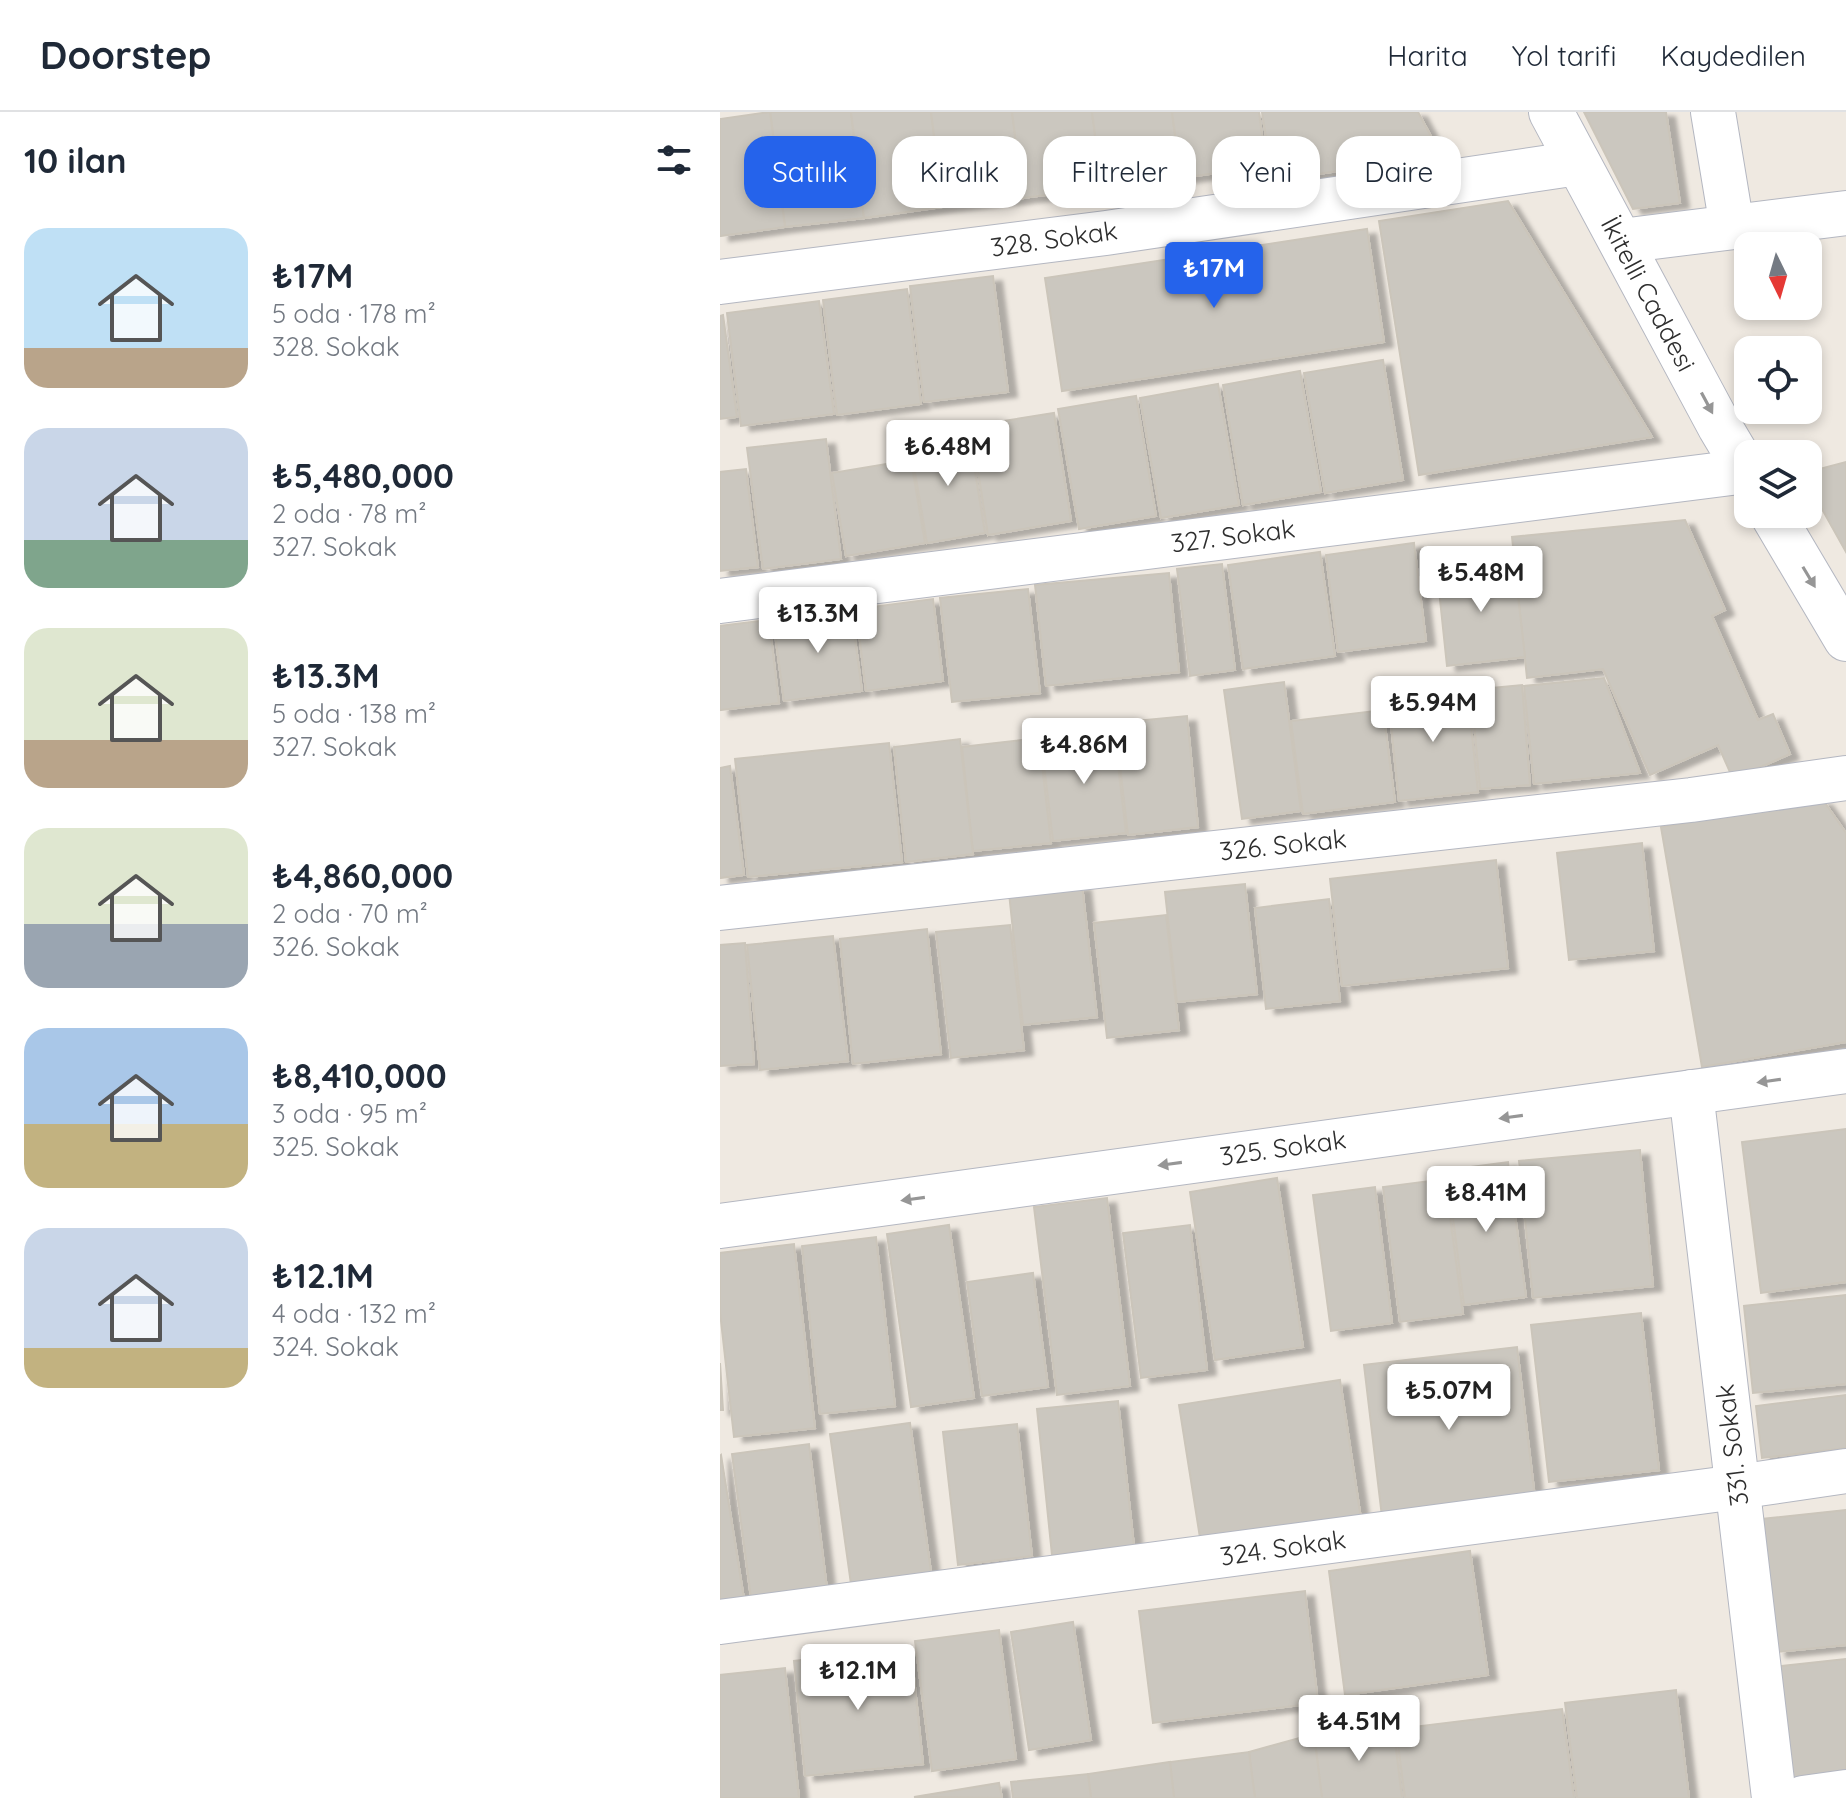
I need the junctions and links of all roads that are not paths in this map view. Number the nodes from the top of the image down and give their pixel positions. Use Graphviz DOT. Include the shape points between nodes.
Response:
graph roads {
  1 [pos="1551,112"];
  2 [pos="1713,112"];
  3 [pos="1578,163"];
  4 [pos="1846,213"];
  5 [pos="1732,227"];
  6 [pos="1621,241"];
  7 [pos="720,282"];
  8 [pos="1734,450"];
  9 [pos="1734,474"];
  10 [pos="1780,528"];
  11 [pos="720,601"];
  12 [pos="1846,639"];
  13 [pos="1846,778"];
  14 [pos="720,908"];
  15 [pos="1846,1071"];
  16 [pos="1691,1092"];
  17 [pos="720,1226"];
  18 [pos="1846,1471"];
  19 [pos="1737,1487"];
  20 [pos="720,1622"];
  21 [pos="1846,1792"];
  22 [pos="1774,1798"];
  23 [pos="1803,1798"];
  1 -- 3 [label="street, İkitelli Caddesi"];
  2 -- 5 [label="street"];
  3 -- 6 [label="street, İkitelli Caddesi"];
  3 -- 7 [label="street, 328. Sokak" via="1106,233"];
  4 -- 5 [label="street"];
  5 -- 6 [label="street"];
  6 -- 8 [label="street, İkitelli Caddesi, one-way"];
  9 -- 11 [label="street, 327. Sokak"];
  10 -- 12 [label="street, one-way"];
  13 -- 14 [label="street, 326. Sokak" via="1691,800"];
  15 -- 16 [label="street, 325. Sokak, one-way"];
  16 -- 17 [label="street, 325. Sokak, one-way"];
  16 -- 19 [label="street, 331. Sokak"];
  18 -- 19 [label="street, 324. Sokak"];
  19 -- 20 [label="street, 324. Sokak"];
  19 -- 22 [label="street, 331. Sokak"];
  21 -- 23 [label="street"];
}
